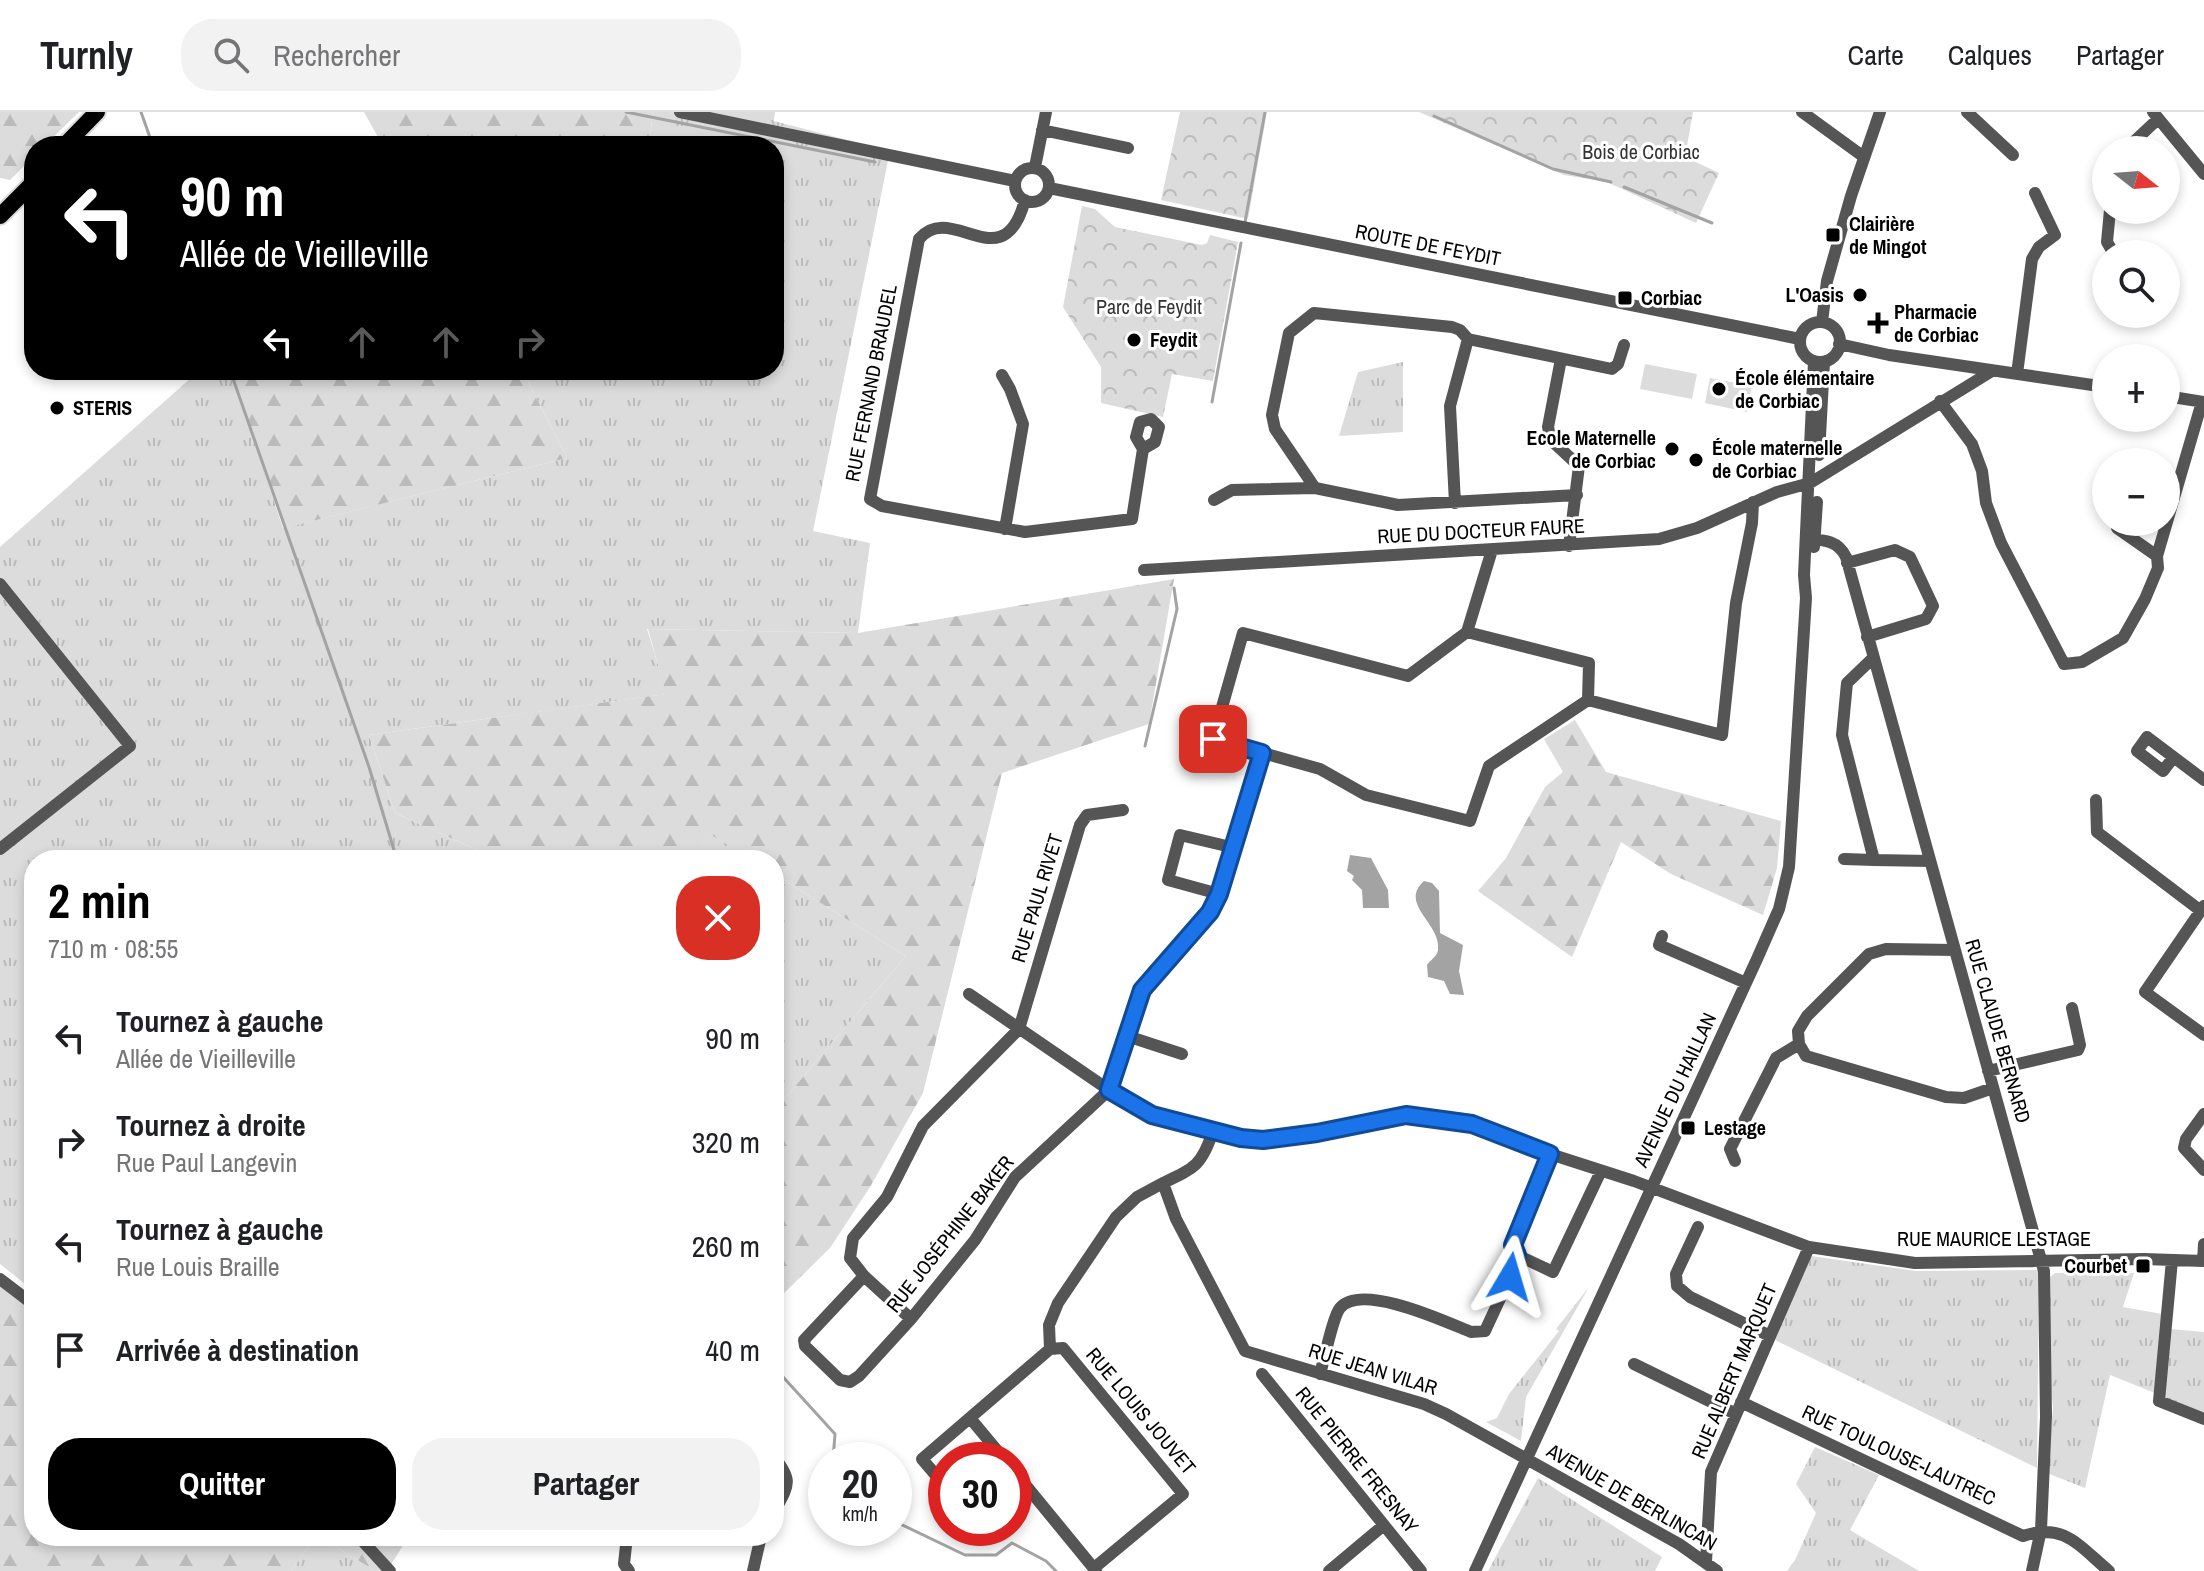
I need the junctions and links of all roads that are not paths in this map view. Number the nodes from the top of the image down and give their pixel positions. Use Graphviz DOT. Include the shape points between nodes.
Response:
graph roads {
  1 [pos="97,112"];
  2 [pos="680,112"];
  3 [pos="1046,112"];
  4 [pos="1802,112"];
  5 [pos="1880,112"];
  6 [pos="1967,112"];
  7 [pos="2156,115"];
  8 [pos="1042,130"];
  9 [pos="74,136"];
  10 [pos="2137,136"];
  11 [pos="1128,148"];
  12 [pos="2013,155"];
  13 [pos="1864,157"];
  14 [pos="1035,167"];
  15 [pos="2204,174"];
  16 [pos="24,181"];
  17 [pos="1015,181"];
  18 [pos="1049,188"];
  19 [pos="24,192"];
  20 [pos="2035,193"];
  21 [pos="1025,200"];
  22 [pos="0,204"];
  23 [pos="0,216"];
  24 [pos="2067,230"];
  25 [pos="2055,235"];
  26 [pos="1822,322"];
  27 [pos="1468,339"];
  28 [pos="1800,339"];
  29 [pos="1839,344"];
  30 [pos="1624,345"];
  31 [pos="1561,359"];
  32 [pos="1819,361"];
  33 [pos="1992,371"];
  34 [pos="2017,374"];
  35 [pos="1002,375"];
  36 [pos="2092,385"];
  37 [pos="2180,398"];
  38 [pos="1940,401"];
  39 [pos="2203,402"];
  40 [pos="1143,449"];
  41 [pos="1814,480"];
  42 [pos="1315,488"];
  43 [pos="1577,495"];
  44 [pos="1214,500"];
  45 [pos="1753,502"];
  46 [pos="1455,503"];
  47 [pos="1005,529"];
  48 [pos="2128,536"];
  49 [pos="1811,540"];
  50 [pos="1569,546"];
  51 [pos="1492,550"];
  52 [pos="2157,556"];
  53 [pos="1847,563"];
  54 [pos="1144,570"];
  55 [pos="0,584"];
  56 [pos="1467,632"];
  57 [pos="1867,637"];
  58 [pos="1873,658"];
  59 [pos="1588,700"];
  60 [pos="1262,753"];
  61 [pos="2173,758"];
  62 [pos="2204,780"];
  63 [pos="2096,800"];
  64 [pos="1123,810"];
  65 [pos="1235,848"];
  66 [pos="0,849"];
  67 [pos="1844,859"];
  68 [pos="1874,860"];
  69 [pos="1930,861"];
  70 [pos="1219,894"];
  71 [pos="2202,909"];
  72 [pos="1662,936"];
  73 [pos="1955,950"];
  74 [pos="1746,983"];
  75 [pos="969,994"];
  76 [pos="2072,1008"];
  77 [pos="1019,1029"];
  78 [pos="2204,1035"];
  79 [pos="1127,1036"];
  80 [pos="1799,1044"];
  81 [pos="1182,1054"];
  82 [pos="1988,1071"];
  83 [pos="1993,1088"];
  84 [pos="1109,1090"];
  85 [pos="2204,1114"];
  86 [pos="1213,1131"];
  87 [pos="1550,1154"];
  88 [pos="1735,1161"];
  89 [pos="2204,1170"];
  90 [pos="1601,1171"];
  91 [pos="1163,1183"];
  92 [pos="1652,1187"];
  93 [pos="1698,1227"];
  94 [pos="2204,1244"];
  95 [pos="1809,1247"];
  96 [pos="1517,1255"];
  97 [pos="2172,1260"];
  98 [pos="2042,1261"];
  99 [pos="2203,1261"];
  100 [pos="864,1276"];
  101 [pos="0,1279"];
  102 [pos="24,1297"];
  103 [pos="911,1319"];
  104 [pos="1770,1336"];
  105 [pos="1050,1349"];
  106 [pos="1634,1364"];
  107 [pos="1262,1374"];
  108 [pos="1320,1374"];
  109 [pos="1738,1408"];
  110 [pos="970,1418"];
  111 [pos="2204,1419"];
  112 [pos="942,1442"];
  113 [pos="990,1442"];
  114 [pos="1527,1459"];
  115 [pos="784,1469"];
  116 [pos="1032,1493"];
  117 [pos="784,1494"];
  118 [pos="1384,1525"];
  119 [pos="2041,1530"];
  120 [pos="357,1546"];
  121 [pos="366,1546"];
  122 [pos="626,1546"];
  123 [pos="759,1546"];
  124 [pos="374,1556"];
  125 [pos="1706,1562"];
  126 [pos="1095,1570"];
  127 [pos="390,1571"];
  128 [pos="629,1571"];
  129 [pos="753,1571"];
  130 [pos="1329,1571"];
  131 [pos="1421,1571"];
  132 [pos="1475,1571"];
  133 [pos="1717,1571"];
  134 [pos="2032,1571"];
  135 [pos="2109,1571"];
  1 -- 9 [label="main road"];
  2 -- 17 [label="street"];
  3 -- 8 [label="street"];
  4 -- 13 [label="street"];
  5 -- 13 [label="street"];
  6 -- 12 [label="street"];
  7 -- 10 [label="street"];
  7 -- 15 [label="street"];
  8 -- 11 [label="street"];
  8 -- 14 [label="street"];
  13 -- 26 [label="street" via="1827,281"];
  14 -- 17 [label="street" via="1023,170"];
  14 -- 18 [label="street" via="1046,174"];
  16 -- 22 [label="main road"];
  17 -- 21 [label="street" via="1016,192"];
  18 -- 21 [label="street" via="1037,201"];
  18 -- 28 [label="street, ROUTE DE FEYDIT"];
  19 -- 23 [label="main road"];
  20 -- 25 [label="street"];
  21 -- 47 [label="street, RUE FERNAND BRAUDEL" via="1013,230 1002,236 940,227 919,239 870,499 882,506"];
  24 -- 25 [label="street"];
  25 -- 34 [label="street" via="2032,259"];
  26 -- 28 [label="street" via="1808,326"];
  26 -- 29 [label="street" via="1835,330"];
  27 -- 31 [label="street"];
  27 -- 42 [label="street" via="1452,327 1314,313 1289,333 1272,415 1275,429"];
  27 -- 46 [label="street" via="1450,406"];
  28 -- 32 [label="street" via="1803,353"];
  29 -- 32 [label="street" via="1831,358"];
  29 -- 33 [label="street"];
  30 -- 31 [label="street" via="1612,369"];
  31 -- 43 [label="street" via="1548,427 1551,440 1579,466"];
  32 -- 41 [label="street, AVENUE DU HAILLAN"];
  33 -- 34 [label="street"];
  33 -- 38 [label="street, RUE DU DOCTEUR FAURE"];
  34 -- 36 [label="street"];
  35 -- 47 [label="street" via="1023,424"];
  37 -- 39 [label="street"];
  38 -- 41 [label="street, RUE DU DOCTEUR FAURE"];
  38 -- 52 [label="street" via="1972,444 2001,543 2064,664 2082,662 2123,638 2158,568"];
  39 -- 52 [label="street"];
  40 -- 47 [label="street, RUE FERNAND BRAUDEL" via="1132,519 1025,532"];
  41 -- 45 [label="street, RUE DU DOCTEUR FAURE"];
  41 -- 49 [label="street, AVENUE DU HAILLAN"];
  42 -- 44 [label="street" via="1232,490"];
  42 -- 46 [label="street" via="1398,505"];
  43 -- 46 [label="street"];
  43 -- 50 [label="street"];
  45 -- 50 [label="street, RUE DU DOCTEUR FAURE" via="1659,539"];
  45 -- 59 [label="street" via="1722,735"];
  48 -- 52 [label="street"];
  49 -- 53 [label="street" via="1837,544"];
  49 -- 74 [label="street, AVENUE DU HAILLAN" via="1786,883"];
  50 -- 51 [label="street, RUE DU DOCTEUR FAURE"];
  51 -- 54 [label="street, RUE DU DOCTEUR FAURE"];
  51 -- 56 [label="street"];
  53 -- 57 [label="street, RUE CLAUDE BERNARD"];
  53 -- 57 [label="street" via="1895,550 1910,557 1933,606 1926,619"];
  55 -- 66 [label="street" via="130,746"];
  56 -- 59 [label="street" via="1589,663"];
  56 -- 60 [label="street" via="1408,676 1243,633 1213,739"];
  57 -- 58 [label="street, RUE CLAUDE BERNARD"];
  58 -- 68 [label="street" via="1847,683 1842,735"];
  58 -- 69 [label="street, RUE CLAUDE BERNARD"];
  59 -- 60 [label="street" via="1489,766 1470,821 1366,795 1320,769"];
  60 -- 65 [label="street"];
  61 -- 62 [label="street"];
  63 -- 71 [label="street" via="2097,832"];
  64 -- 77 [label="street, RUE PAUL RIVET" via="1087,815 1080,825"];
  65 -- 70 [label="street"];
  65 -- 70 [label="street" via="1180,835 1168,880"];
  67 -- 68 [label="street"];
  68 -- 69 [label="street"];
  69 -- 73 [label="street, RUE CLAUDE BERNARD"];
  70 -- 79 [label="street" via="1210,912 1142,990"];
  71 -- 78 [label="street" via="2145,992"];
  72 -- 74 [label="street" via="1659,945"];
  73 -- 80 [label="street" via="1886,949 1869,954 1807,1016 1798,1031"];
  73 -- 82 [label="street, RUE CLAUDE BERNARD"];
  74 -- 92 [label="street, AVENUE DU HAILLAN"];
  75 -- 77 [label="street, RUE MAURICE LESTAGE"];
  76 -- 82 [label="street" via="2078,1050"];
  77 -- 84 [label="street, RUE MAURICE LESTAGE"];
  77 -- 100 [label="street, RUE JOSÉPHINE BAKER" via="923,1126 887,1197 853,1238 850,1258"];
  79 -- 81 [label="street"];
  79 -- 84 [label="street"];
  80 -- 83 [label="street" via="1806,1056 1946,1097 1964,1098"];
  80 -- 88 [label="street" via="1776,1058 1730,1149"];
  82 -- 83 [label="street, RUE CLAUDE BERNARD"];
  83 -- 98 [label="street, RUE CLAUDE BERNARD"];
  84 -- 86 [label="street, RUE MAURICE LESTAGE" via="1152,1115"];
  84 -- 103 [label="street, RUE JOSÉPHINE BAKER" via="1015,1177 975,1240"];
  85 -- 89 [label="street" via="2184,1148"];
  86 -- 87 [label="street, RUE MAURICE LESTAGE" via="1263,1140 1406,1115 1472,1124"];
  86 -- 91 [label="street" via="1205,1157"];
  87 -- 90 [label="street, RUE MAURICE LESTAGE"];
  87 -- 96 [label="street" via="1513,1245"];
  90 -- 92 [label="street, RUE MAURICE LESTAGE"];
  90 -- 96 [label="street" via="1553,1272"];
  91 -- 105 [label="street" via="1116,1217 1058,1303 1049,1325"];
  91 -- 108 [label="street, RUE JEAN VILAR" via="1176,1219 1245,1351"];
  92 -- 95 [label="street, RUE MAURICE LESTAGE"];
  92 -- 114 [label="street, AVENUE DU HAILLAN"];
  93 -- 104 [label="street" via="1676,1274 1677,1286"];
  94 -- 99 [label="street"];
  95 -- 98 [label="street, RUE MAURICE LESTAGE" via="1915,1263"];
  95 -- 104 [label="street, RUE ALBERT MARQUET"];
  96 -- 108 [label="street" via="1485,1331 1471,1332 1389,1301 1351,1301 1340,1308"];
  97 -- 98 [label="street, RUE MAURICE LESTAGE"];
  97 -- 99 [label="street, RUE MAURICE LESTAGE"];
  97 -- 111 [label="street" via="2159,1401"];
  98 -- 119 [label="street, RUE CLAUDE BERNARD" via="2046,1417"];
  100 -- 103 [label="street"];
  100 -- 103 [label="street, RUE JOSÉPHINE BAKER" via="804,1340 840,1380 850,1382 859,1376"];
  101 -- 102 [label="street"];
  104 -- 109 [label="street, RUE ALBERT MARQUET"];
  105 -- 110 [label="street"];
  105 -- 126 [label="street, RUE LOUIS JOUVET" via="1063,1348 1183,1494"];
  106 -- 109 [label="street, RUE TOULOUSE-LAUTREC"];
  107 -- 118 [label="street, RUE PIERRE FRESNAY"];
  108 -- 114 [label="street, RUE JEAN VILAR" via="1424,1404"];
  109 -- 119 [label="street, RUE TOULOUSE-LAUTREC" via="2023,1536"];
  109 -- 125 [label="street, RUE ALBERT MARQUET" via="1711,1472"];
  110 -- 112 [label="street"];
  110 -- 113 [label="street"];
  114 -- 125 [label="street, AVENUE DE BERLINCAN"];
  114 -- 132 [label="street, AVENUE DU HAILLAN"];
  115 -- 117 [label="street"];
  116 -- 126 [label="street"];
  118 -- 130 [label="street"];
  118 -- 131 [label="street, RUE PIERRE FRESNAY"];
  119 -- 134 [label="street, RUE CLAUDE BERNARD"];
  119 -- 135 [label="street, RUE TOULOUSE-LAUTREC" via="2063,1534"];
  120 -- 124 [label="street"];
  121 -- 124 [label="street"];
  122 -- 128 [label="street" via="624,1564"];
  123 -- 129 [label="street"];
  124 -- 127 [label="street"];
  125 -- 133 [label="street, AVENUE DE BERLINCAN"];
}
